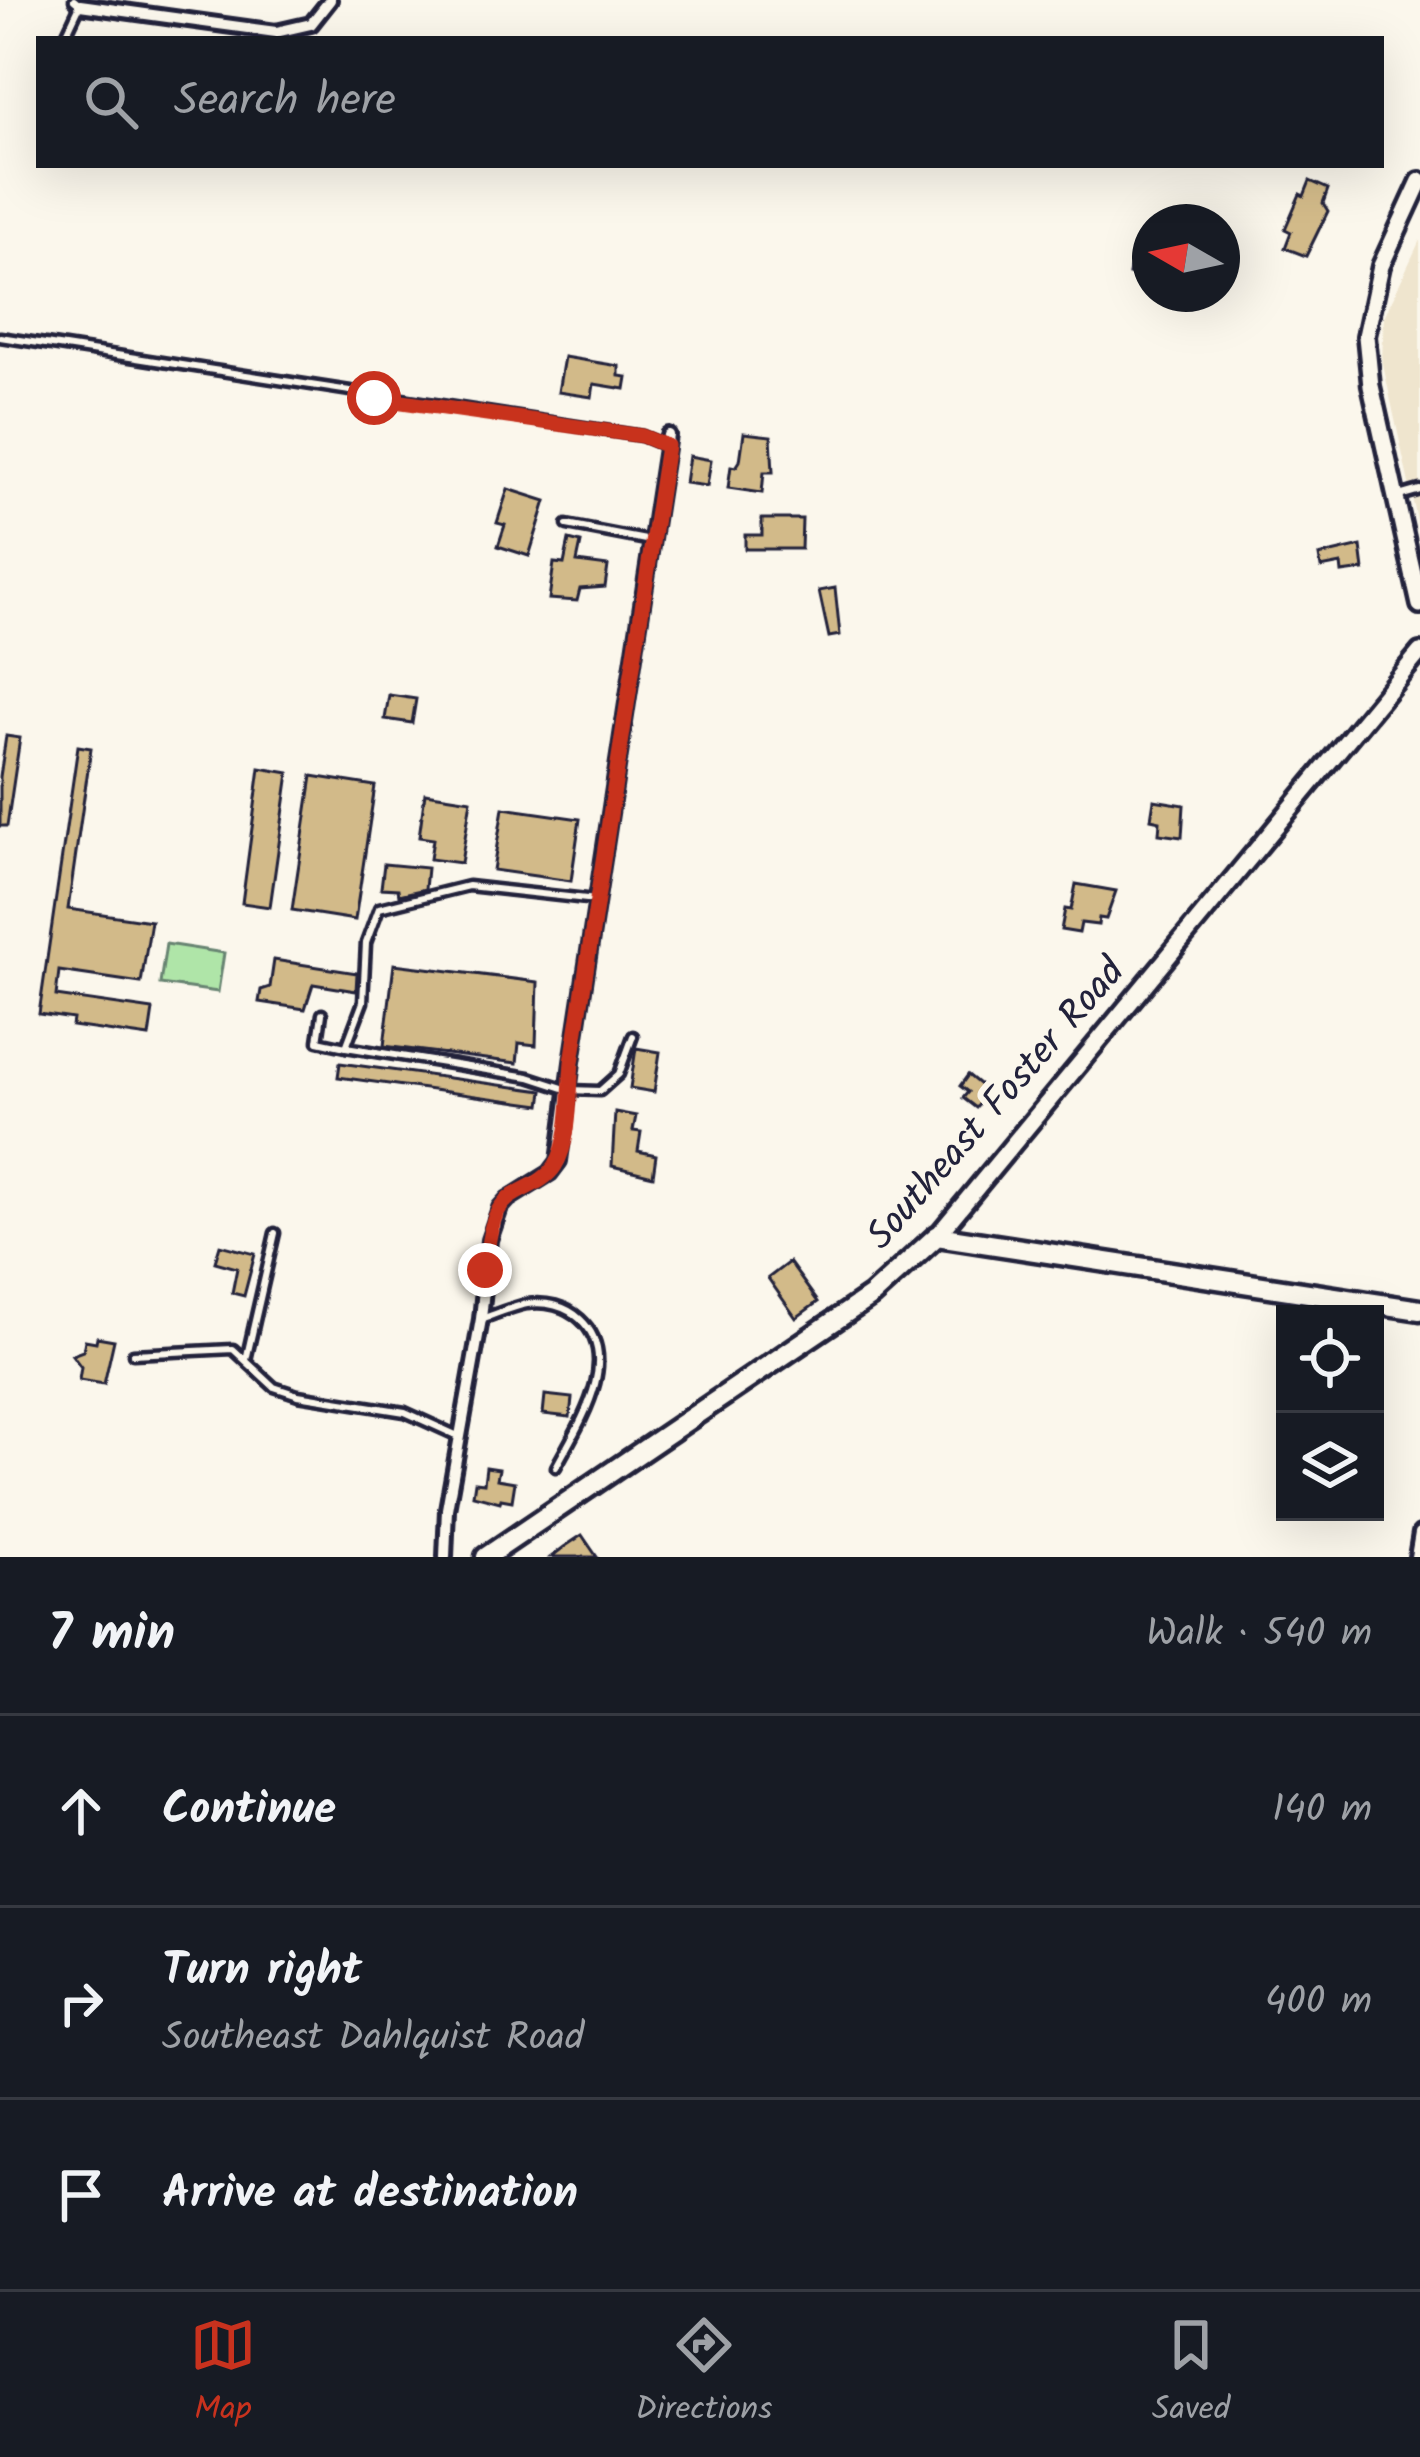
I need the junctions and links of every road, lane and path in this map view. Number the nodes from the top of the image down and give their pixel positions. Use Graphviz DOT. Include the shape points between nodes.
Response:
graph roads {
  1 [pos="330,0"];
  2 [pos="77,2"];
  3 [pos="65,36"];
  4 [pos="1420,181"];
  5 [pos="0,337"];
  6 [pos="668,440"];
  7 [pos="1420,490"];
  8 [pos="1395,496"];
  9 [pos="567,525"];
  10 [pos="654,542"];
  11 [pos="1420,605"];
  12 [pos="1420,652"];
  13 [pos="599,900"];
  14 [pos="322,1013"];
  15 [pos="633,1036"];
  16 [pos="346,1048"];
  17 [pos="569,1090"];
  18 [pos="275,1232"];
  19 [pos="937,1236"];
  20 [pos="1420,1310"];
  21 [pos="481,1319"];
  22 [pos="133,1354"];
  23 [pos="246,1360"];
  24 [pos="460,1437"];
  25 [pos="556,1468"];
  26 [pos="1420,1533"];
  27 [pos="445,1557"];
  28 [pos="486,1557"];
  29 [pos="1416,1557"];
  1 -- 2 [label="street" via="311,24 276,32"];
  2 -- 3 [label="lane"];
  4 -- 8 [label="main road" via="1381,266 1366,335"];
  5 -- 6 [label="lane"];
  6 -- 10 [label="street"];
  7 -- 8 [label="lane"];
  8 -- 11 [label="main road"];
  9 -- 10 [label="lane"];
  10 -- 13 [label="street"];
  12 -- 19 [label="main road, Southeast Foster Road"];
  13 -- 16 [label="lane" via="468,886 379,908 366,943 364,1002"];
  13 -- 17 [label="street"];
  14 -- 16 [label="lane" via="318,1041"];
  15 -- 17 [label="lane" via="619,1074 599,1091"];
  16 -- 17 [label="lane"];
  17 -- 21 [label="street" via="559,1160 508,1198 495,1219"];
  18 -- 23 [label="lane"];
  19 -- 20 [label="main road"];
  19 -- 28 [label="main road, Southeast Foster Road" via="855,1307"];
  21 -- 24 [label="street"];
  21 -- 25 [label="lane" via="548,1304 565,1308 596,1343 597,1377"];
  22 -- 23 [label="lane" via="233,1349"];
  23 -- 24 [label="lane" via="274,1387 405,1412"];
  24 -- 27 [label="street"];
  26 -- 29 [label="street"];
}
